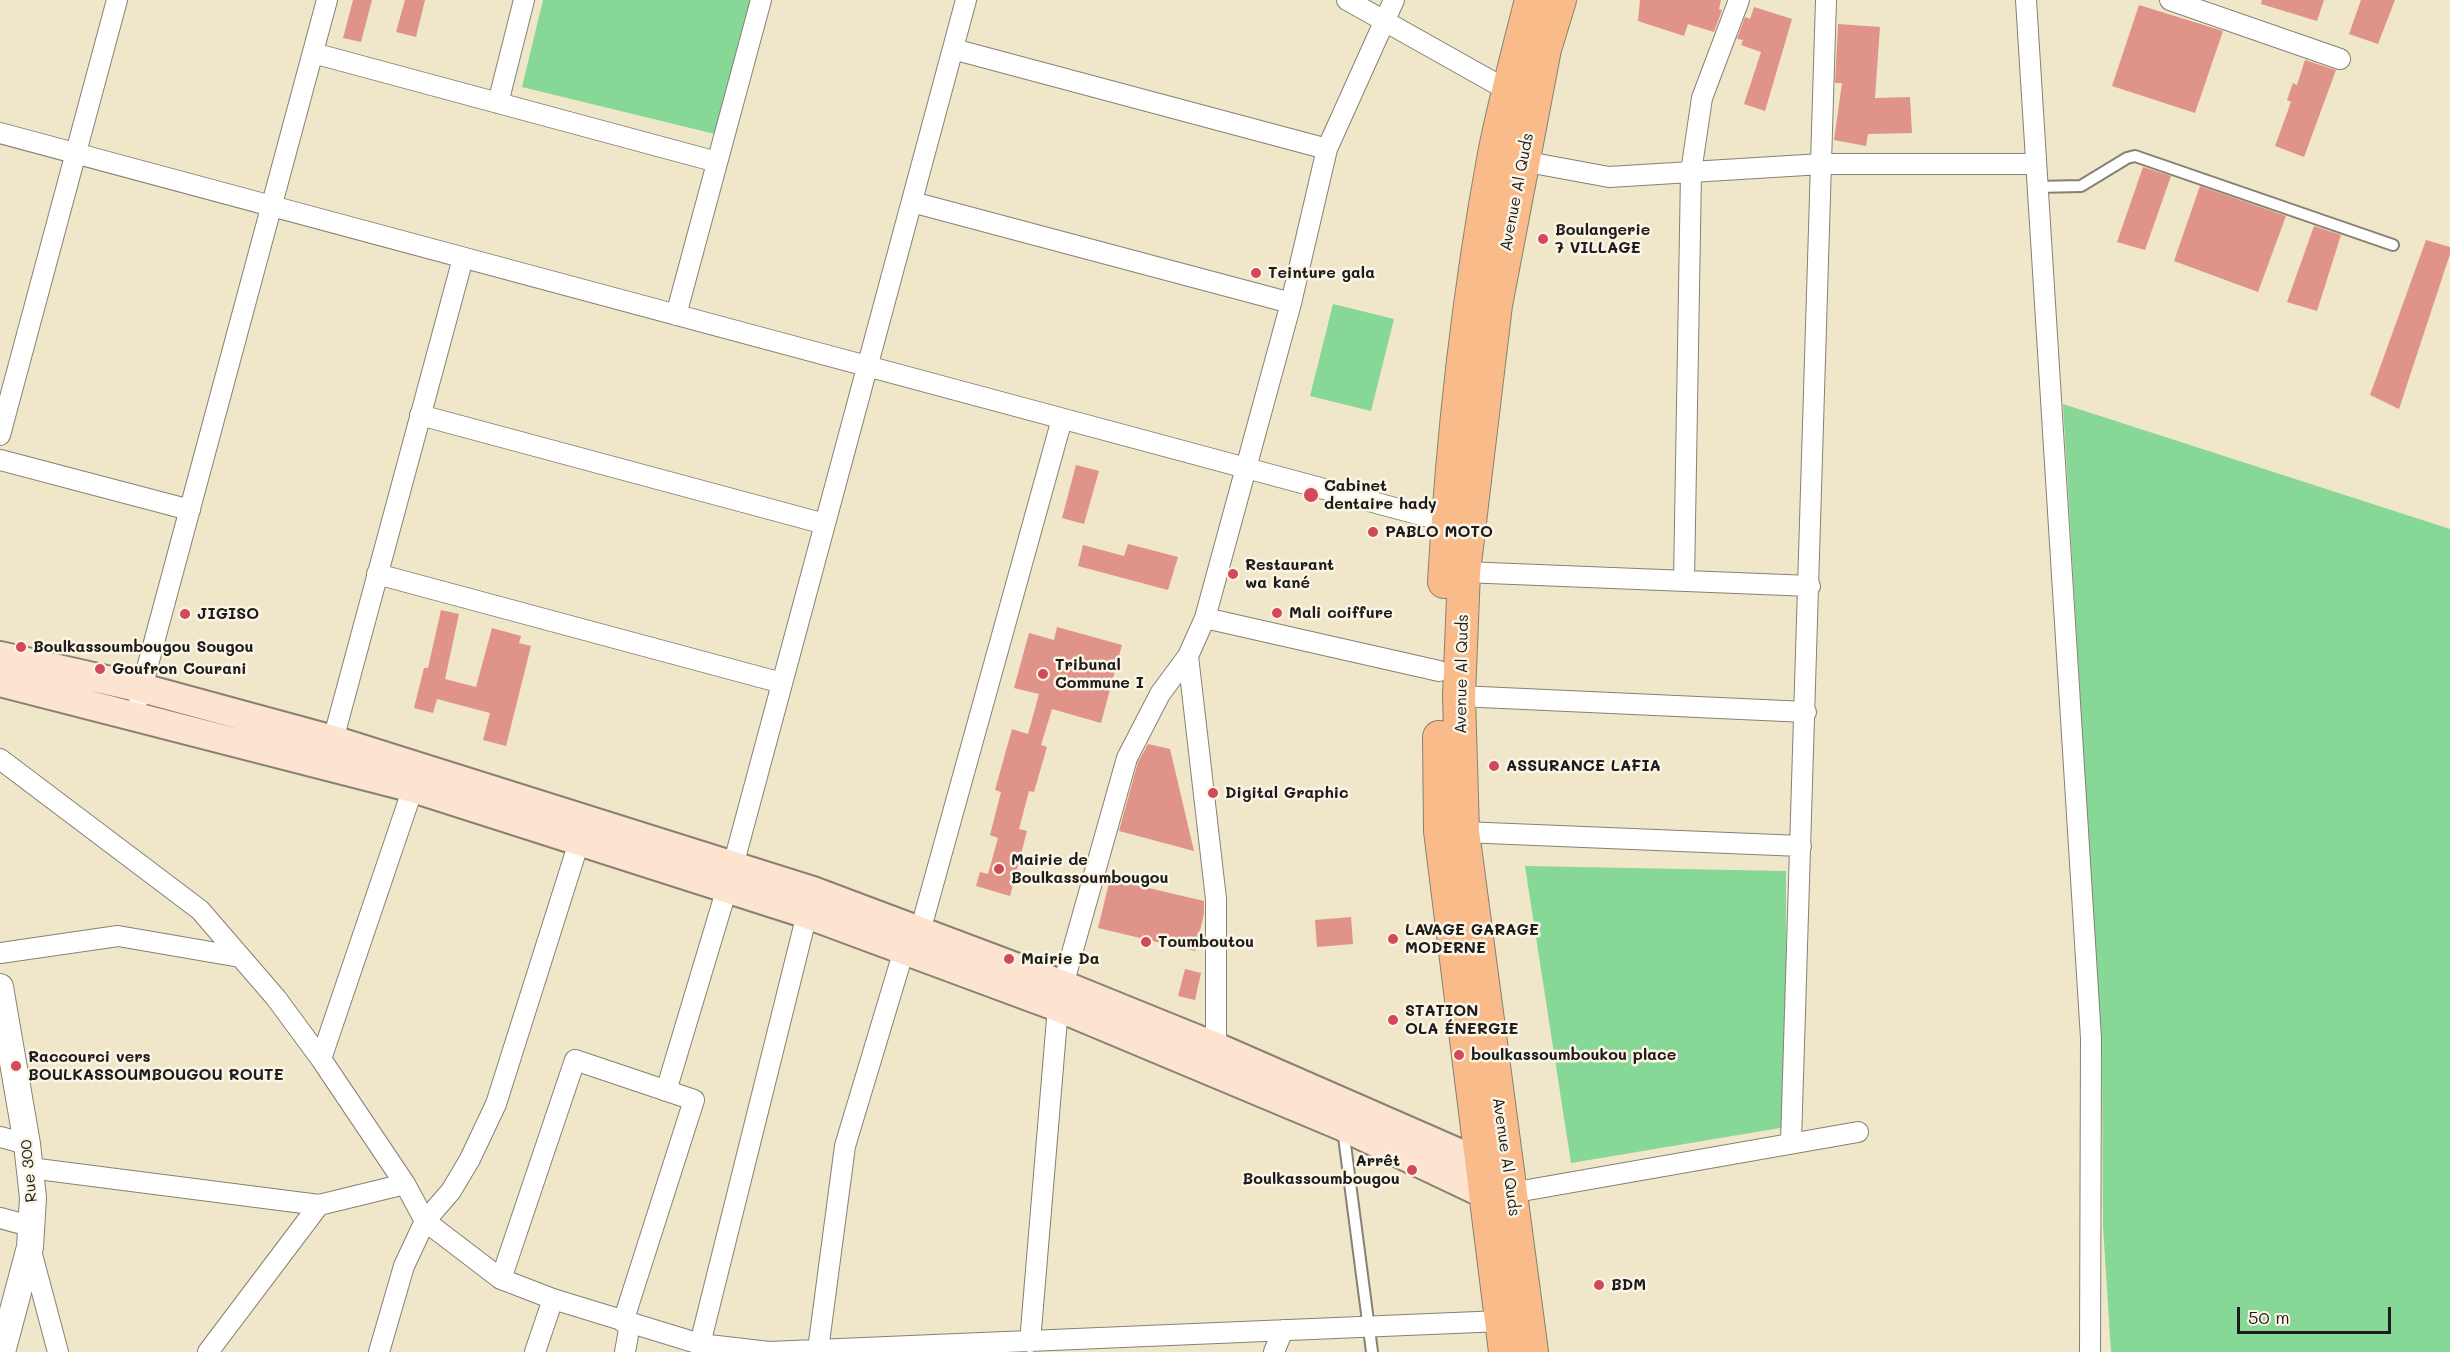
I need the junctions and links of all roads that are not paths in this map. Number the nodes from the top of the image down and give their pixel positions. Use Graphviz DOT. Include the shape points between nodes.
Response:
graph roads {
  1 [pos="117,0"];
  2 [pos="327,0"];
  3 [pos="525,0"];
  4 [pos="760,0"];
  5 [pos="966,0"];
  6 [pos="1347,0"];
  7 [pos="1394,0"];
  8 [pos="1531,0"];
  9 [pos="1560,0"];
  10 [pos="1739,0"];
  11 [pos="1826,0"];
  12 [pos="2026,0"];
  13 [pos="2170,0"];
  14 [pos="1387,20"];
  15 [pos="953,49"];
  16 [pos="313,53"];
  17 [pos="2340,60"];
  18 [pos="1509,91"];
  19 [pos="498,103"];
  20 [pos="0,133"];
  21 [pos="1327,149"];
  22 [pos="76,153"];
  23 [pos="1522,161"];
  24 [pos="717,162"];
  25 [pos="1822,164"];
  26 [pos="2034,164"];
  27 [pos="1691,172"];
  28 [pos="2036,187"];
  29 [pos="912,202"];
  30 [pos="272,206"];
  31 [pos="2392,245"];
  32 [pos="462,258"];
  33 [pos="1291,303"];
  34 [pos="676,315"];
  35 [pos="867,366"];
  36 [pos="420,415"];
  37 [pos="1062,418"];
  38 [pos="0,435"];
  39 [pos="0,459"];
  40 [pos="1246,468"];
  41 [pos="190,510"];
  42 [pos="1447,522"];
  43 [pos="825,524"];
  44 [pos="1464,572"];
  45 [pos="377,574"];
  46 [pos="1684,581"];
  47 [pos="1810,586"];
  48 [pos="1205,618"];
  49 [pos="0,656"];
  50 [pos="1188,656"];
  51 [pos="1438,671"];
  52 [pos="0,682"];
  53 [pos="782,683"];
  54 [pos="1459,696"];
  55 [pos="138,702"];
  56 [pos="1806,712"];
  57 [pos="329,752"];
  58 [pos="0,759"];
  59 [pos="413,788"];
  60 [pos="1463,832"];
  61 [pos="579,842"];
  62 [pos="1801,846"];
  63 [pos="730,877"];
  64 [pos="810,903"];
  65 [pos="913,932"];
  66 [pos="0,953"];
  67 [pos="240,957"];
  68 [pos="0,987"];
  69 [pos="1060,996"];
  70 [pos="1216,1047"];
  71 [pos="321,1059"];
  72 [pos="666,1091"];
  73 [pos="1341,1113"];
  74 [pos="1858,1132"];
  75 [pos="0,1137"];
  76 [pos="1791,1142"];
  77 [pos="29,1156"];
  78 [pos="1479,1162"];
  79 [pos="405,1184"];
  80 [pos="1506,1189"];
  81 [pos="319,1205"];
  82 [pos="0,1218"];
  83 [pos="425,1221"];
  84 [pos="30,1236"];
  85 [pos="501,1279"];
  86 [pos="553,1299"];
  87 [pos="7,1305"];
  88 [pos="1501,1321"];
  89 [pos="627,1323"];
  90 [pos="1369,1327"];
  91 [pos="1283,1330"];
  92 [pos="1030,1342"];
  93 [pos="700,1344"];
  94 [pos="1083,1346"];
  95 [pos="831,1350"];
  96 [pos="2,1352"];
  97 [pos="58,1352"];
  98 [pos="208,1352"];
  99 [pos="379,1352"];
  100 [pos="535,1352"];
  101 [pos="625,1352"];
  102 [pos="1274,1352"];
  103 [pos="1372,1352"];
  104 [pos="1505,1352"];
  105 [pos="1532,1352"];
  106 [pos="2090,1352"];
  1 -- 22 [label="street"];
  2 -- 16 [label="street"];
  3 -- 19 [label="street"];
  4 -- 24 [label="street"];
  5 -- 15 [label="street"];
  6 -- 14 [label="street"];
  7 -- 14 [label="street"];
  8 -- 18 [label="main road, Avenue Al Quds"];
  9 -- 23 [label="main road, Avenue Al Quds" via="1545,49"];
  10 -- 27 [label="street" via="1702,98"];
  11 -- 25 [label="street"];
  12 -- 26 [label="street"];
  13 -- 17 [label="street"];
  14 -- 18 [label="street"];
  14 -- 21 [label="street"];
  15 -- 21 [label="street"];
  15 -- 29 [label="street"];
  16 -- 19 [label="street"];
  16 -- 30 [label="street"];
  18 -- 42 [label="main road, Avenue Al Quds" via="1494,153 1470,301"];
  19 -- 24 [label="street"];
  20 -- 22 [label="street"];
  21 -- 33 [label="street"];
  22 -- 30 [label="street"];
  22 -- 38 [label="street"];
  23 -- 27 [label="street" via="1609,177"];
  23 -- 44 [label="main road, Avenue Al Quds" via="1496,305"];
  24 -- 34 [label="street"];
  25 -- 26 [label="street"];
  25 -- 27 [label="street"];
  25 -- 47 [label="street"];
  26 -- 28 [label="street"];
  27 -- 46 [label="street"];
  28 -- 31 [label="lane" via="2081,186 2135,156"];
  28 -- 106 [label="street" via="2091,1038"];
  29 -- 33 [label="street"];
  29 -- 35 [label="street"];
  30 -- 32 [label="street"];
  30 -- 41 [label="street"];
  32 -- 34 [label="street"];
  32 -- 36 [label="street"];
  33 -- 40 [label="street"];
  34 -- 35 [label="street"];
  35 -- 37 [label="street"];
  35 -- 43 [label="street"];
  36 -- 43 [label="street"];
  36 -- 45 [label="street"];
  37 -- 40 [label="street"];
  37 -- 65 [label="street"];
  39 -- 41 [label="street"];
  40 -- 42 [label="street"];
  40 -- 48 [label="street"];
  41 -- 55 [label="street"];
  42 -- 51 [label="main road, Avenue Al Quds"];
  43 -- 53 [label="street"];
  44 -- 46 [label="street"];
  44 -- 54 [label="main road, Avenue Al Quds"];
  45 -- 53 [label="street"];
  45 -- 57 [label="street"];
  46 -- 47 [label="street"];
  47 -- 56 [label="street"];
  48 -- 50 [label="street"];
  48 -- 51 [label="street"];
  49 -- 55 [label="main road"];
  50 -- 69 [label="street" via="1160,694 1127,758"];
  50 -- 70 [label="street" via="1216,899"];
  51 -- 78 [label="main road, Avenue Al Quds" via="1440,831"];
  52 -- 55 [label="main road"];
  53 -- 63 [label="street"];
  54 -- 56 [label="street"];
  54 -- 60 [label="main road, Avenue Al Quds"];
  55 -- 57 [label="main road"];
  56 -- 62 [label="street"];
  57 -- 59 [label="main road"];
  57 -- 63 [label="main road"];
  58 -- 67 [label="street" via="200,910"];
  59 -- 61 [label="main road"];
  59 -- 71 [label="street"];
  60 -- 62 [label="street"];
  60 -- 80 [label="main road, Avenue Al Quds"];
  61 -- 63 [label="main road"];
  61 -- 83 [label="street" via="496,1104 452,1191"];
  62 -- 76 [label="street"];
  63 -- 64 [label="main road"];
  63 -- 72 [label="street"];
  64 -- 65 [label="main road"];
  64 -- 93 [label="street"];
  65 -- 69 [label="main road"];
  65 -- 95 [label="street" via="845,1146"];
  66 -- 67 [label="street" via="118,936"];
  67 -- 71 [label="street"];
  68 -- 77 [label="street, Rue 300"];
  69 -- 70 [label="main road"];
  69 -- 73 [label="main road"];
  69 -- 92 [label="street"];
  70 -- 73 [label="main road"];
  71 -- 79 [label="street"];
  72 -- 85 [label="street" via="576,1060"];
  72 -- 89 [label="street" via="694,1100"];
  73 -- 78 [label="main road"];
  73 -- 80 [label="main road"];
  73 -- 90 [label="lane"];
  74 -- 76 [label="street"];
  75 -- 77 [label="street"];
  76 -- 80 [label="street"];
  77 -- 81 [label="street"];
  77 -- 84 [label="street, Rue 300" via="33,1198"];
  78 -- 80 [label="main road, Avenue Al Quds"];
  79 -- 81 [label="street"];
  79 -- 83 [label="street"];
  80 -- 88 [label="main road, Avenue Al Quds"];
  80 -- 105 [label="main road, Avenue Al Quds"];
  81 -- 98 [label="street"];
  82 -- 84 [label="street"];
  83 -- 85 [label="street"];
  83 -- 99 [label="street" via="404,1266"];
  84 -- 87 [label="street, Rue 300"];
  84 -- 97 [label="street"];
  85 -- 86 [label="street"];
  86 -- 89 [label="street"];
  86 -- 100 [label="street"];
  87 -- 96 [label="street, Rue 300"];
  88 -- 90 [label="street"];
  88 -- 104 [label="main road, Avenue Al Quds"];
  89 -- 93 [label="street"];
  89 -- 101 [label="street"];
  90 -- 91 [label="street"];
  90 -- 103 [label="lane"];
  91 -- 94 [label="street"];
  91 -- 102 [label="street"];
  92 -- 94 [label="street"];
  92 -- 95 [label="street"];
  93 -- 95 [label="street" via="769,1352"];
}
